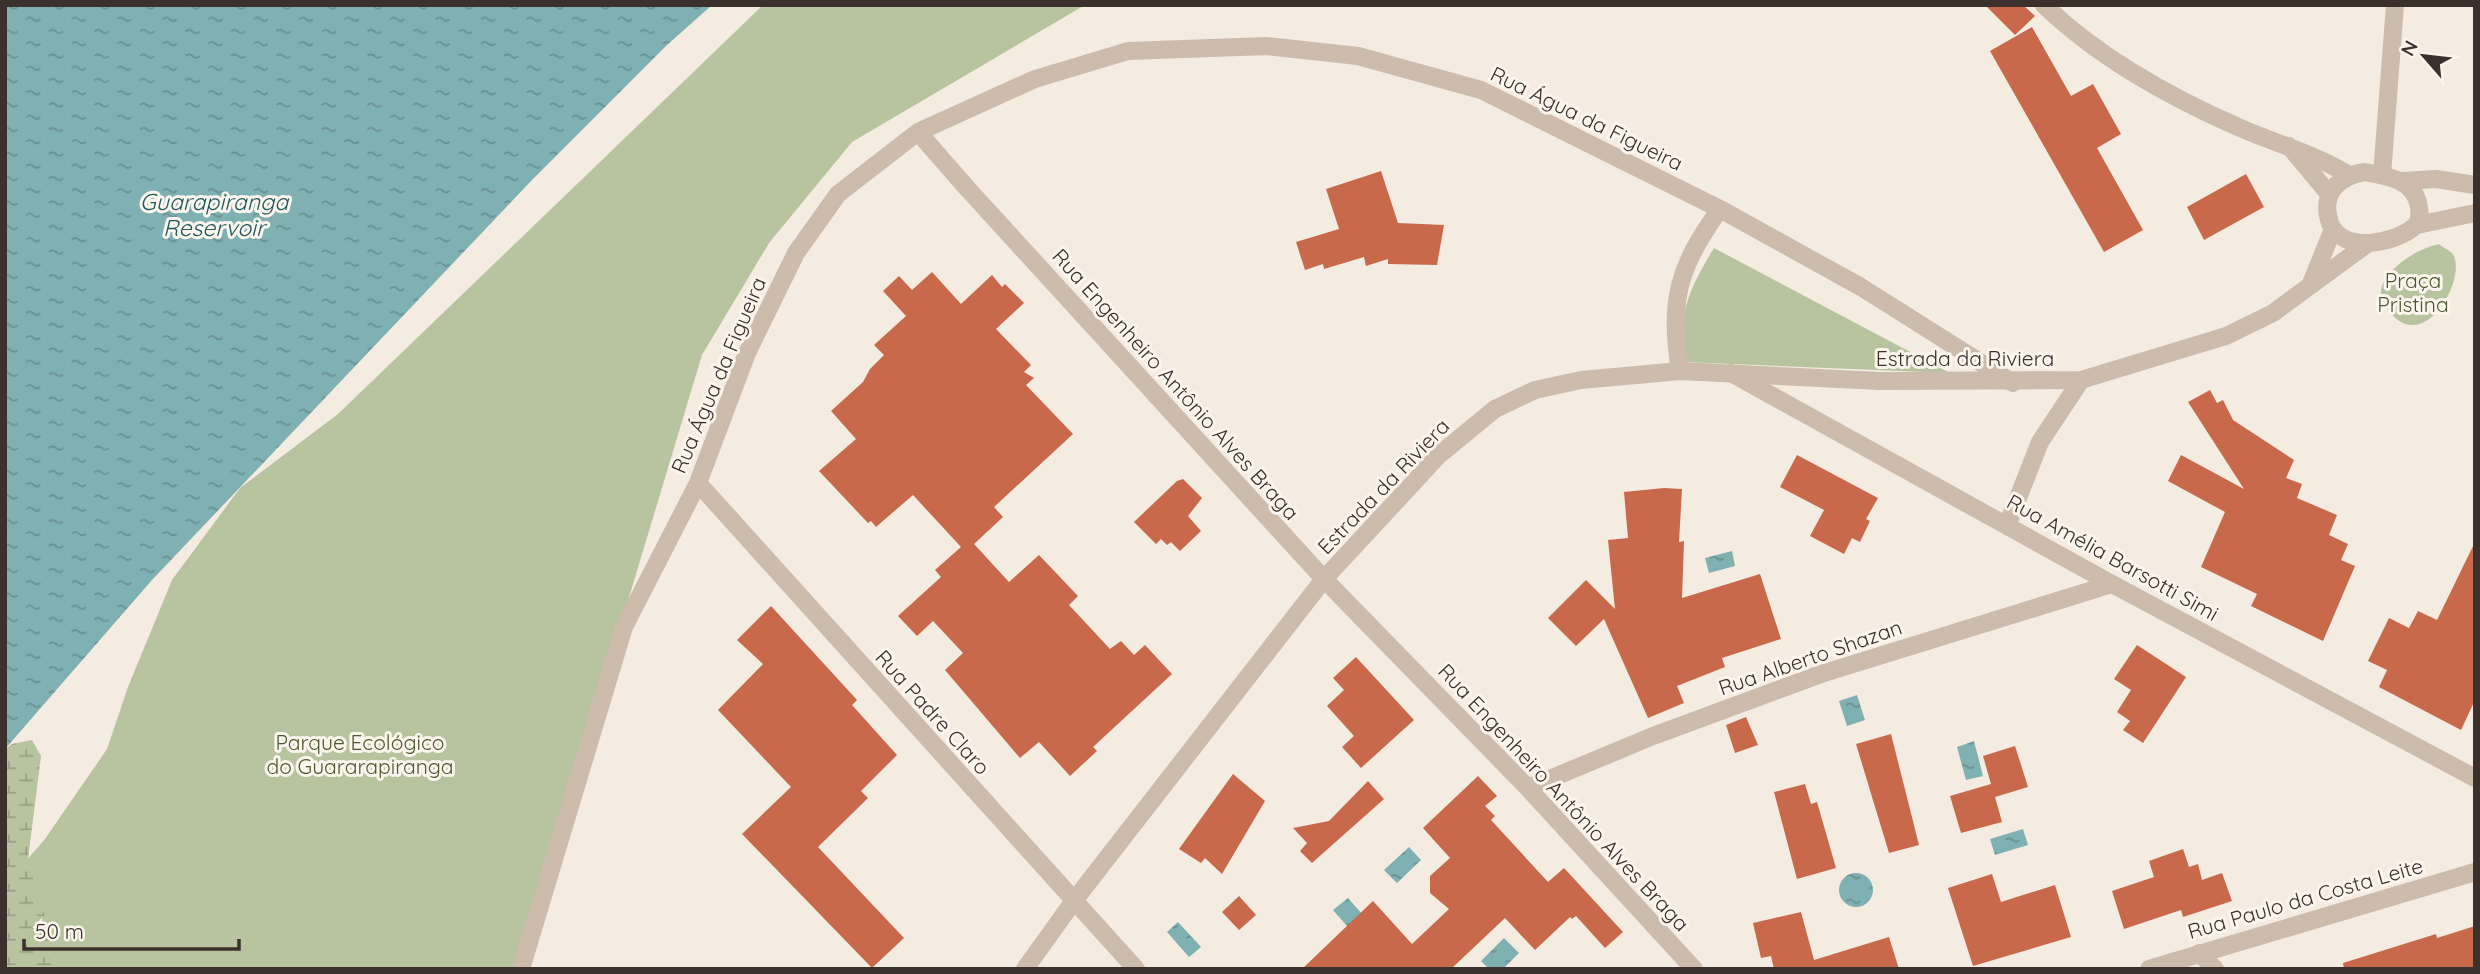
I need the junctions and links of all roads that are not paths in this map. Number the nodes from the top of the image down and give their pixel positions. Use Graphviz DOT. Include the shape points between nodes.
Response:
graph roads {
  1 [pos="2044,5"];
  2 [pos="2395,5"];
  3 [pos="918,132"];
  4 [pos="2289,146"];
  5 [pos="2349,174"];
  6 [pos="2382,175"];
  7 [pos="2403,181"];
  8 [pos="2475,185"];
  9 [pos="2329,194"];
  10 [pos="1720,209"];
  11 [pos="2475,213"];
  12 [pos="2417,225"];
  13 [pos="2333,229"];
  14 [pos="2367,244"];
  15 [pos="2310,286"];
  16 [pos="1680,371"];
  17 [pos="1731,373"];
  18 [pos="2081,380"];
  19 [pos="2013,383"];
  20 [pos="698,483"];
  21 [pos="2007,526"];
  22 [pos="1324,579"];
  23 [pos="2112,584"];
  24 [pos="2475,778"];
  25 [pos="1528,788"];
  26 [pos="2475,872"];
  27 [pos="1073,902"];
  28 [pos="2199,953"];
  29 [pos="521,969"];
  30 [pos="1025,969"];
  31 [pos="1136,969"];
  32 [pos="1694,969"];
  33 [pos="2149,969"];
  34 [pos="2215,969"];
  1 -- 4 [label="street" via="2129,72 2245,130"];
  2 -- 6 [label="street"];
  3 -- 10 [label="street, Rua Água da Figueira" via="1035,79 1128,51 1267,46 1358,56 1482,90"];
  3 -- 20 [label="street, Rua Água da Figueira" via="838,194 796,253 747,353"];
  3 -- 22 [label="street, Rua Engenheiro Antônio Alves Braga"];
  4 -- 5 [label="street"];
  4 -- 9 [label="street"];
  5 -- 6 [label="street"];
  5 -- 9 [label="street"];
  6 -- 7 [label="street"];
  7 -- 8 [label="street" via="2436,179"];
  7 -- 12 [label="street" via="2418,201"];
  9 -- 13 [label="street" via="2326,212"];
  10 -- 16 [label="street" via="1695,245 1678,288 1674,331"];
  10 -- 19 [label="street, Rua Água da Figueira" via="1861,287"];
  11 -- 12 [label="street"];
  12 -- 14 [label="street"];
  13 -- 14 [label="street" via="2348,242"];
  13 -- 15 [label="street"];
  14 -- 15 [label="street, Estrada da Riviera"];
  15 -- 18 [label="street, Estrada da Riviera" via="2273,313 2226,336"];
  16 -- 17 [label="street, Estrada da Riviera"];
  16 -- 22 [label="street, Estrada da Riviera" via="1558,385 1535,390 1495,409 1439,455"];
  17 -- 19 [label="street, Estrada da Riviera"];
  17 -- 21 [label="street, Rua Amélia Barsotti Simi"];
  18 -- 19 [label="street, Estrada da Riviera"];
  18 -- 21 [label="street, Estrada da Riviera" via="2039,442"];
  20 -- 27 [label="street, Rua Padre Claro"];
  20 -- 29 [label="street, Rua Água da Figueira" via="624,627"];
  21 -- 23 [label="street, Rua Amélia Barsotti Simi"];
  22 -- 25 [label="street, Rua Engenheiro Antônio Alves Braga"];
  22 -- 27 [label="street, Estrada da Riviera"];
  23 -- 24 [label="street, Rua Amélia Barsotti Simi"];
  23 -- 25 [label="street, Rua Alberto Shazan" via="1821,674"];
  25 -- 32 [label="street, Rua Engenheiro Antônio Alves Braga"];
  26 -- 28 [label="street, Rua Paulo da Costa Leite"];
  27 -- 30 [label="street, Estrada da Riviera"];
  27 -- 31 [label="street, Rua Padre Claro"];
  28 -- 33 [label="street, Rua Paulo da Costa Leite"];
  28 -- 34 [label="street"];
}
